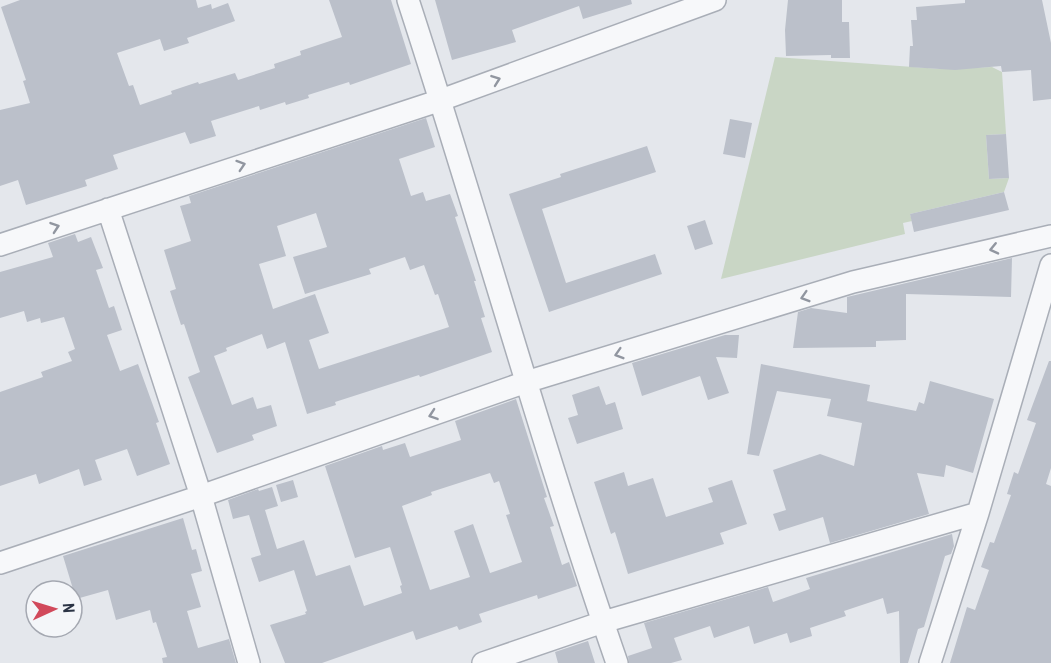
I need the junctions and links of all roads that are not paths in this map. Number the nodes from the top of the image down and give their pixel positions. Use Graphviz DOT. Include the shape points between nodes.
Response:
graph roads {
  1 [pos="408,0"];
  2 [pos="715,0"];
  3 [pos="441,100"];
  4 [pos="108,209"];
  5 [pos="1051,236"];
  6 [pos="0,245"];
  7 [pos="1051,265"];
  8 [pos="526,382"];
  9 [pos="201,496"];
  10 [pos="978,513"];
  11 [pos="0,562"];
  12 [pos="603,622"];
  13 [pos="249,663"];
  14 [pos="483,663"];
  15 [pos="617,663"];
  16 [pos="930,663"];
  1 -- 3 [label="street"];
  3 -- 2 [label="street, one-way"];
  4 -- 3 [label="street, one-way"];
  3 -- 8 [label="street"];
  6 -- 4 [label="street, one-way"];
  4 -- 9 [label="street"];
  5 -- 8 [label="street, one-way" via="853,282"];
  7 -- 10 [label="street"];
  8 -- 9 [label="street, one-way"];
  8 -- 12 [label="street"];
  9 -- 11 [label="street"];
  9 -- 13 [label="street"];
  10 -- 12 [label="street"];
  10 -- 16 [label="street"];
  12 -- 14 [label="street"];
  12 -- 15 [label="street"];
}
